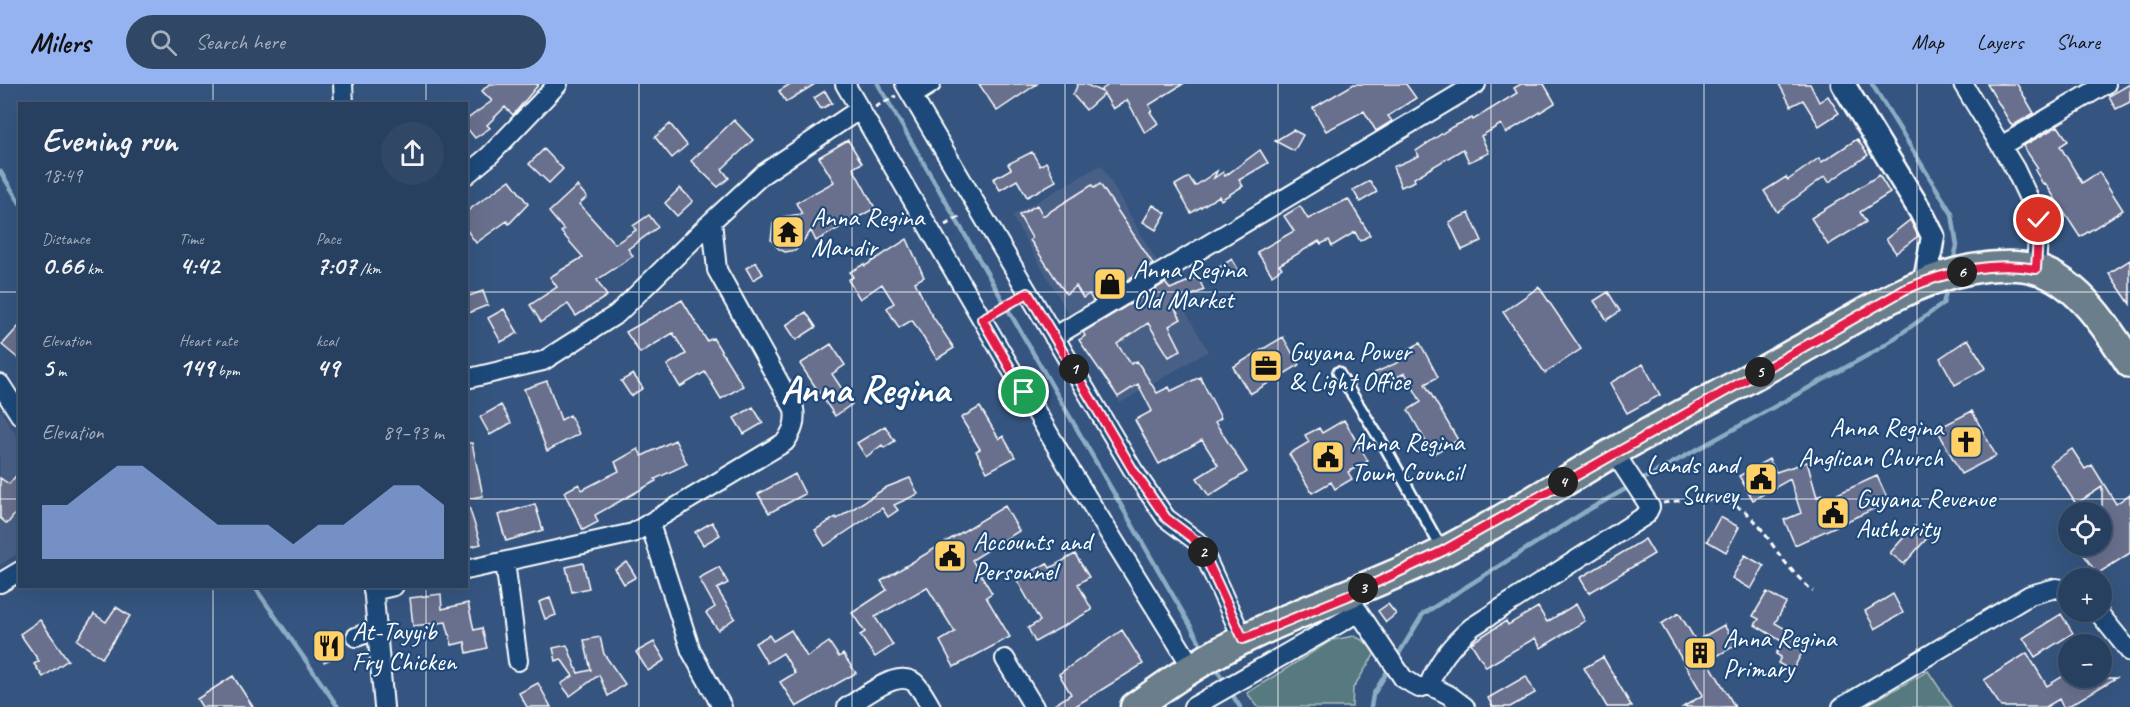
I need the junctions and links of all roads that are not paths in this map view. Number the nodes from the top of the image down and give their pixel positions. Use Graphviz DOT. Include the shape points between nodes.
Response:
graph roads {
  1 [pos="343,84"];
  2 [pos="558,84"];
  3 [pos="845,84"];
  4 [pos="931,84"];
  5 [pos="1476,84"];
  6 [pos="1843,84"];
  7 [pos="1963,84"];
  8 [pos="2106,84"];
  9 [pos="908,90"];
  10 [pos="344,102"];
  11 [pos="861,112"];
  12 [pos="2001,146"];
  13 [pos="468,173"];
  14 [pos="712,221"];
  15 [pos="2036,269"];
  16 [pos="1930,280"];
  17 [pos="1054,337"];
  18 [pos="2130,363"];
  19 [pos="1338,372"];
  20 [pos="468,379"];
  21 [pos="0,384"];
  22 [pos="18,412"];
  23 [pos="1621,462"];
  24 [pos="650,524"];
  25 [pos="1443,551"];
  26 [pos="505,562"];
  27 [pos="468,570"];
  28 [pos="18,572"];
  29 [pos="0,583"];
  30 [pos="2058,588"];
  31 [pos="373,589"];
  32 [pos="1353,604"];
  33 [pos="2106,622"];
  34 [pos="376,630"];
  35 [pos="356,636"];
  36 [pos="1237,642"];
  37 [pos="2130,652"];
  38 [pos="1005,659"];
  39 [pos="518,661"];
  40 [pos="1196,665"];
  41 [pos="1429,685"];
  42 [pos="384,707"];
  43 [pos="722,707"];
  44 [pos="847,707"];
  45 [pos="931,707"];
  46 [pos="1034,707"];
  47 [pos="1135,707"];
  48 [pos="1193,707"];
  49 [pos="1465,707"];
  50 [pos="1842,707"];
  1 -- 10 [label="street"];
  2 -- 13 [label="street"];
  3 -- 11 [label="street"];
  4 -- 9 [label="street"];
  5 -- 17 [label="street"];
  6 -- 16 [label="street" via="1933,236"];
  7 -- 12 [label="street"];
  8 -- 12 [label="street"];
  9 -- 17 [label="street"];
  11 -- 14 [label="street" via="763,174"];
  11 -- 40 [label="street" via="1067,465"];
  12 -- 15 [label="street" via="2039,220"];
  14 -- 20 [label="street" via="617,314 543,361"];
  14 -- 24 [label="street" via="717,270 796,419 791,434 776,449"];
  15 -- 16 [label="main road" via="2018,266 1968,271"];
  15 -- 18 [label="main road" via="2084,299"];
  16 -- 23 [label="main road" via="1906,289"];
  17 -- 36 [label="street" via="1166,518 1199,543"];
  19 -- 25 [label="lane"];
  21 -- 22 [label="street"];
  23 -- 25 [label="main road"];
  23 -- 41 [label="street" via="1646,501 1646,515 1472,627 1442,659"];
  24 -- 26 [label="street" via="633,533"];
  24 -- 43 [label="street" via="691,651"];
  25 -- 32 [label="main road"];
  26 -- 27 [label="street"];
  26 -- 39 [label="street"];
  28 -- 29 [label="street"];
  30 -- 50 [label="street" via="2030,596"];
  31 -- 34 [label="street"];
  32 -- 36 [label="main road"];
  32 -- 41 [label="street" via="1403,678 1419,688"];
  32 -- 48 [label="street" via="1256,671"];
  33 -- 37 [label="street"];
  34 -- 35 [label="street"];
  34 -- 42 [label="street"];
  36 -- 40 [label="main road"];
  38 -- 46 [label="street"];
  40 -- 47 [label="main road"];
  41 -- 49 [label="street"];
  44 -- 45 [label="street" via="895,679 904,678 913,682"];
}
